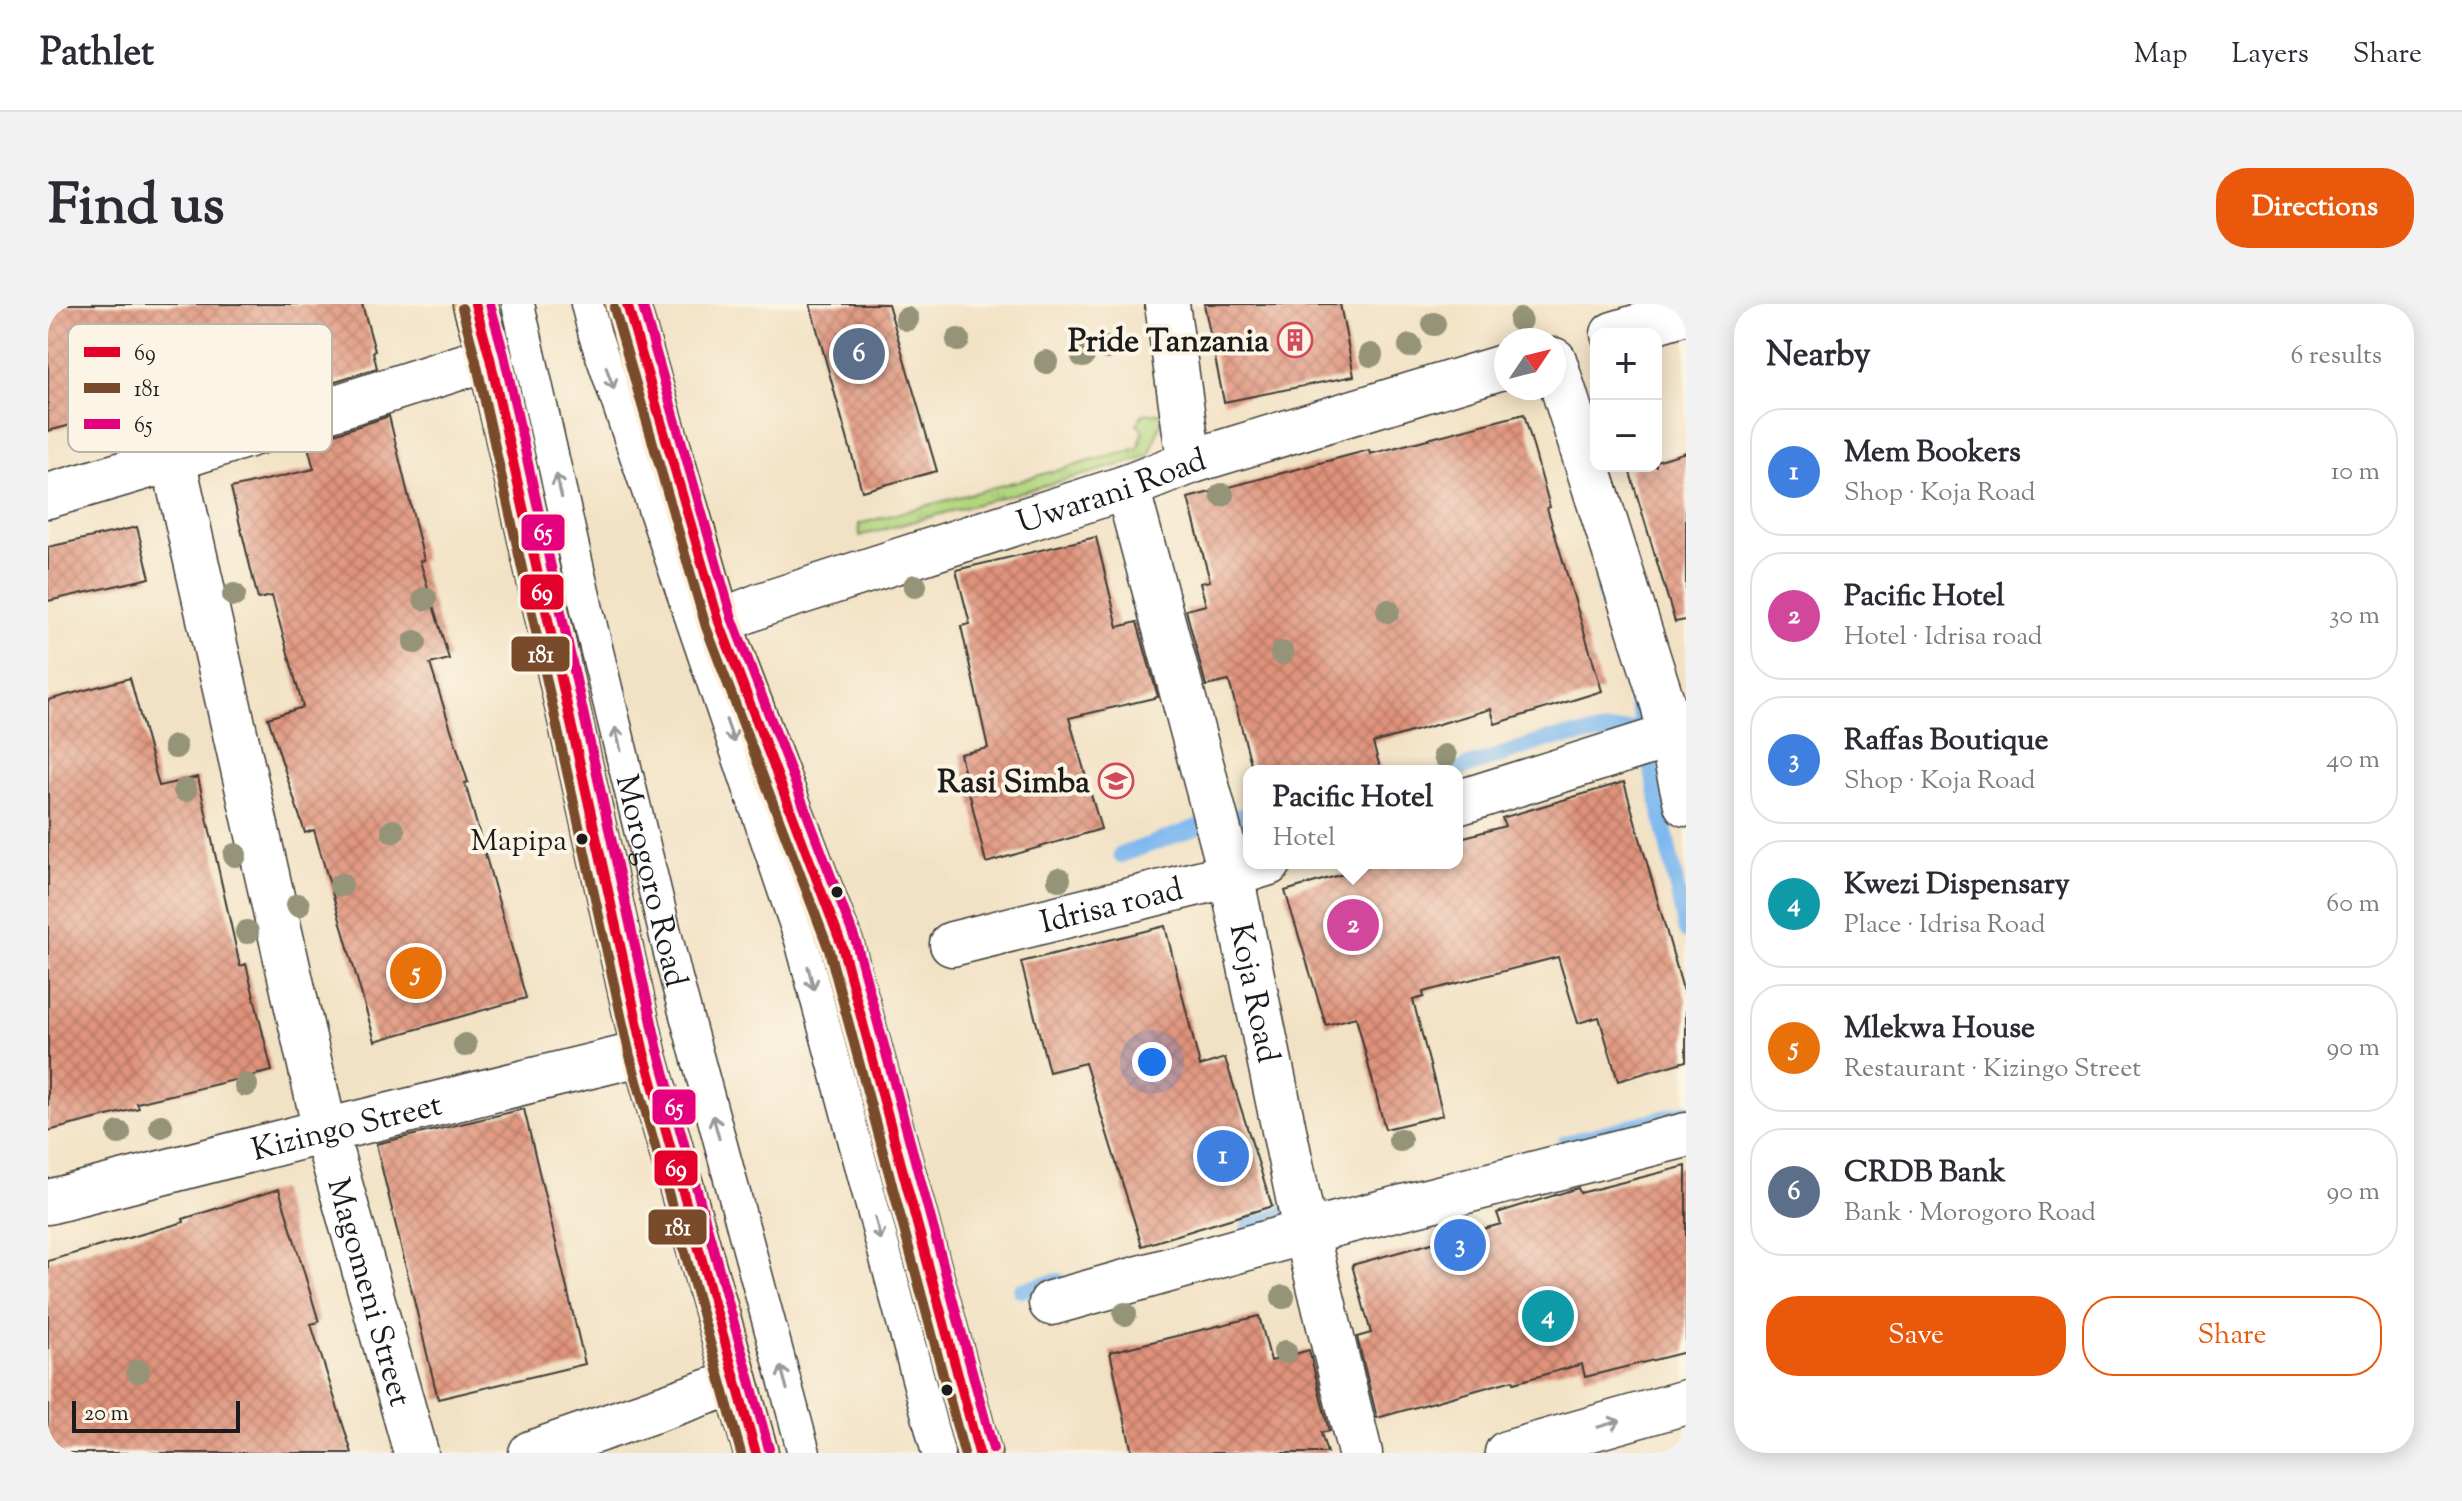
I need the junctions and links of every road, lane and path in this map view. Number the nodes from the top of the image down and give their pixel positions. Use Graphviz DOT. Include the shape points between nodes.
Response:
graph roads {
  1 [pos="475,304"];
  2 [pos="518,304"];
  3 [pos="587,304"];
  4 [pos="627,304"];
  5 [pos="1167,304"];
  6 [pos="1686,312"];
  7 [pos="1633,328"];
  8 [pos="1590,341"];
  9 [pos="1566,348"];
  10 [pos="490,358"];
  11 [pos="1494,370"];
  12 [pos="1566,396"];
  13 [pos="332,408"];
  14 [pos="195,452"];
  15 [pos="173,459"];
  16 [pos="1193,461"];
  17 [pos="1127,487"];
  18 [pos="48,496"];
  19 [pos="719,622"];
  20 [pos="1679,733"];
  21 [pos="1463,801"];
  22 [pos="1686,804"];
  23 [pos="1243,847"];
  24 [pos="1250,869"];
  25 [pos="952,944"];
  26 [pos="644,1053"];
  27 [pos="325,1131"];
  28 [pos="1686,1135"];
  29 [pos="48,1202"];
  30 [pos="1305,1232"];
  31 [pos="1051,1303"];
  32 [pos="736,1382"];
  33 [pos="1686,1402"];
  34 [pos="416,1453"];
  35 [pos="531,1453"];
  36 [pos="756,1453"];
  37 [pos="804,1453"];
  38 [pos="938,1453"];
  39 [pos="979,1453"];
  40 [pos="1360,1453"];
  41 [pos="1507,1453"];
  1 -- 10 [label="highway, Morogoro Road"];
  37 -- 2 [label="lane, Morogoro Road, one-way" via="676,978"];
  3 -- 38 [label="lane, one-way" via="801,940"];
  4 -- 19 [label="highway"];
  5 -- 16 [label="street"];
  6 -- 7 [label="street"];
  8 -- 9 [label="street"];
  10 -- 13 [label="street"];
  10 -- 26 [label="highway, Morogoro Road"];
  11 -- 16 [label="street, Uwarani Road"];
  12 -- 20 [label="street"];
  14 -- 15 [label="street"];
  15 -- 18 [label="street"];
  15 -- 27 [label="street, Magomeni Street"];
  16 -- 17 [label="street, Uwarani Road"];
  17 -- 19 [label="street, Uwarani Road"];
  17 -- 23 [label="street, Koja Road"];
  19 -- 39 [label="highway" via="842,946"];
  20 -- 21 [label="street"];
  20 -- 22 [label="street"];
  24 -- 25 [label="street, Idrisa road"];
  24 -- 30 [label="street, Koja Road"];
  26 -- 27 [label="street, Kizingo Street"];
  26 -- 32 [label="highway, Morogoro Road"];
  27 -- 29 [label="street, Kizingo Street"];
  27 -- 34 [label="street, Magomeni Street"];
  28 -- 30 [label="street"];
  30 -- 31 [label="street"];
  30 -- 40 [label="street, Koja Road"];
  32 -- 35 [label="street"];
  32 -- 36 [label="highway, Morogoro Road"];
  41 -- 33 [label="street, one-way"];
}
